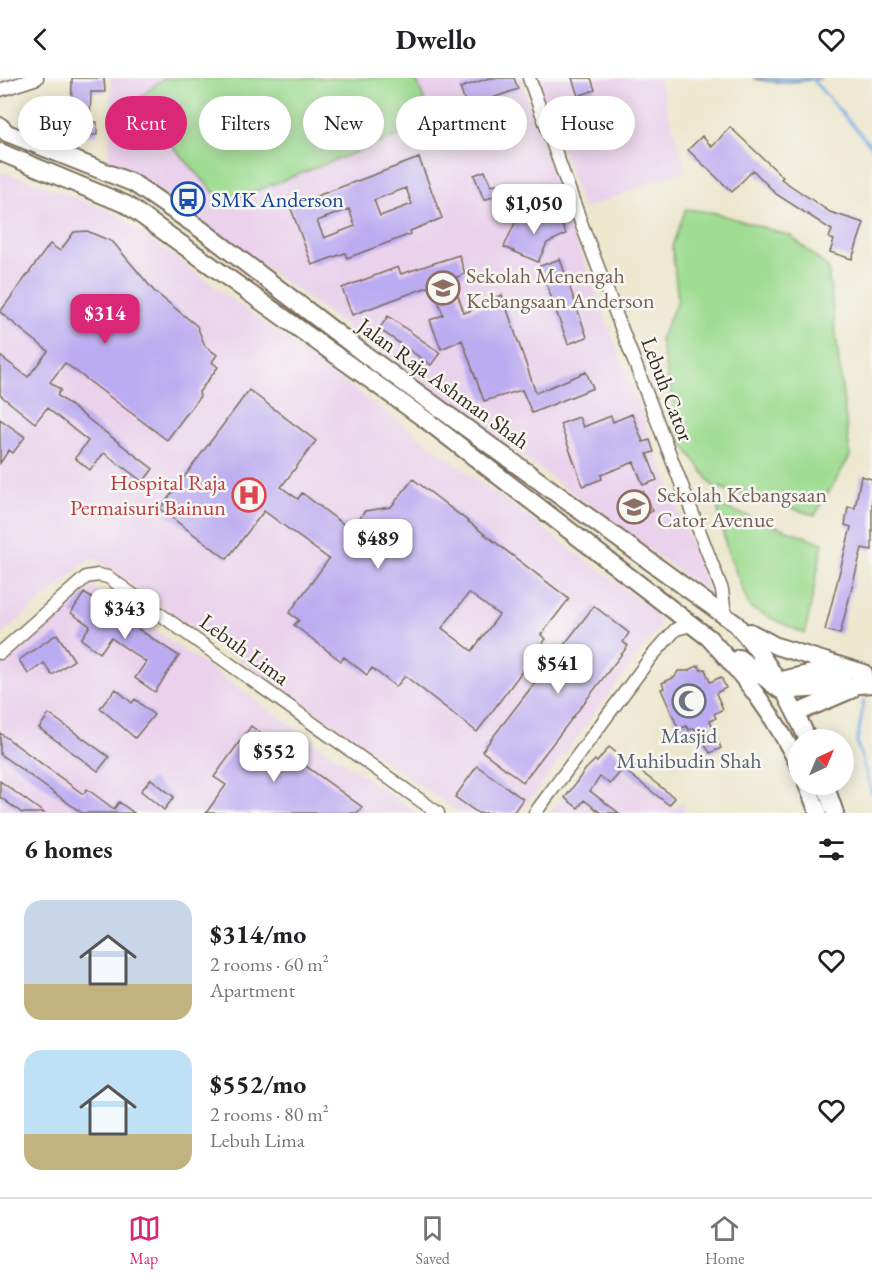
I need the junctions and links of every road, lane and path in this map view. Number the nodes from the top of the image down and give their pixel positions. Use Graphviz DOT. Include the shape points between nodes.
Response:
graph roads {
  1 [pos="36,78"];
  2 [pos="529,78"];
  3 [pos="24,82"];
  4 [pos="0,90"];
  5 [pos="0,101"];
  6 [pos="0,117"];
  7 [pos="4,129"];
  8 [pos="0,152"];
  9 [pos="0,162"];
  10 [pos="37,170"];
  11 [pos="730,620"];
  12 [pos="692,625"];
  13 [pos="709,638"];
  14 [pos="0,652"];
  15 [pos="868,679"];
  16 [pos="777,686"];
  17 [pos="797,713"];
  18 [pos="788,729"];
  19 [pos="804,729"];
  20 [pos="788,744"];
  21 [pos="811,795"];
  22 [pos="814,795"];
  23 [pos="829,795"];
  24 [pos="438,813"];
  25 [pos="535,813"];
  26 [pos="818,813"];
  27 [pos="835,813"];
  1 -- 3 [label="street"];
  2 -- 11 [label="street, Lebuh Cator"];
  3 -- 4 [label="street"];
  3 -- 5 [label="street"];
  6 -- 7 [label="street"];
  7 -- 11 [label="main road, Jalan Raja Ashman Shah" via="133,183"];
  8 -- 10 [label="main road, Jalan Raja Ashman Shah"];
  9 -- 10 [label="main road"];
  10 -- 12 [label="main road, Jalan Raja Ashman Shah" via="127,205 426,420"];
  11 -- 15 [label="main road" via="776,646"];
  11 -- 16 [label="main road, Jalan Raja Ashman Shah" via="758,648"];
  12 -- 13 [label="main road, Jalan Raja Ashman Shah"];
  12 -- 25 [label="street" via="676,629 651,657"];
  13 -- 16 [label="main road" via="729,648"];
  13 -- 20 [label="main road, Jalan Raja Ashman Shah" via="734,663"];
  14 -- 24 [label="street, Lebuh Lima" via="86,577 108,577"];
  15 -- 16 [label="main road" via="812,673"];
  15 -- 17 [label="main road"];
  16 -- 17 [label="main road, Jalan Raja Ashman Shah"];
  16 -- 18 [label="main road" via="776,704"];
  17 -- 19 [label="main road, Jalan Raja Ashman Shah"];
  21 -- 26 [label="main road"];
  22 -- 26 [label="main road"];
  23 -- 27 [label="main road"];
}
